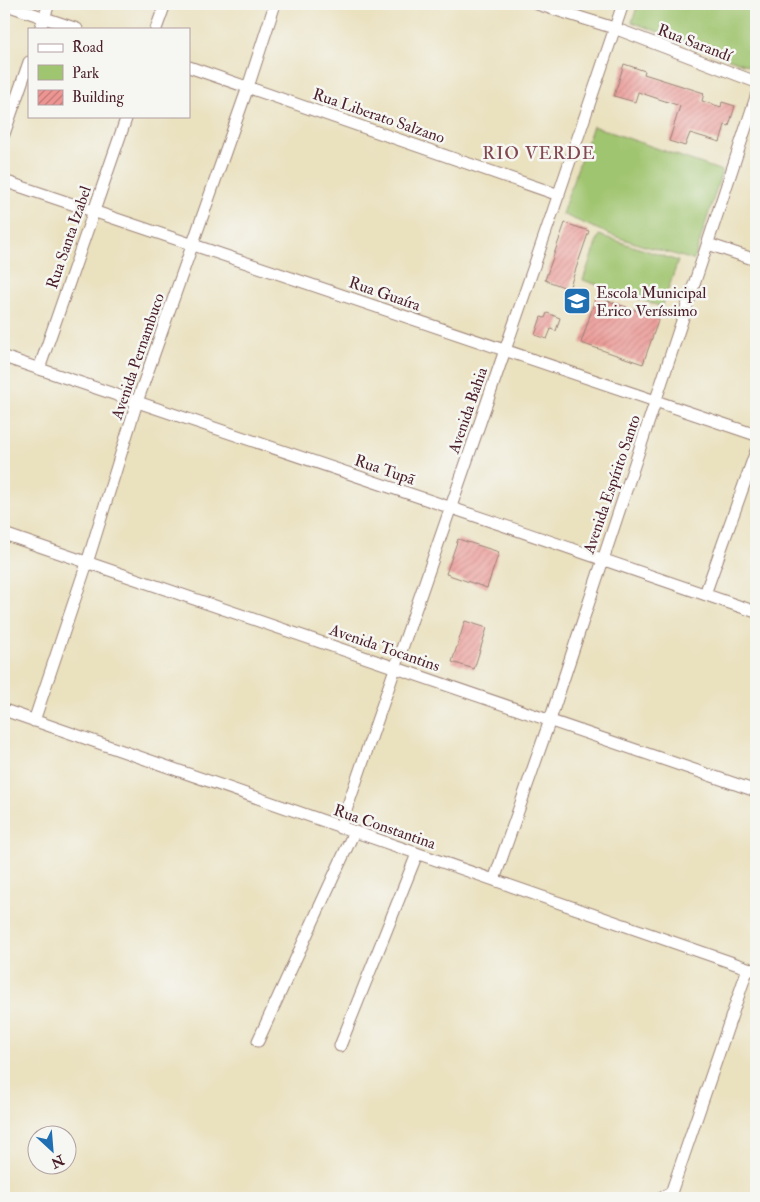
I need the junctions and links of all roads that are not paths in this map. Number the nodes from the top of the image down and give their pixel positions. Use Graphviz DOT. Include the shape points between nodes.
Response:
graph roads {
  1 [pos="4,4"];
  2 [pos="49,4"];
  3 [pos="165,4"];
  4 [pos="275,4"];
  5 [pos="537,4"];
  6 [pos="623,4"];
  7 [pos="42,23"];
  8 [pos="71,28"];
  9 [pos="156,28"];
  10 [pos="614,28"];
  11 [pos="28,65"];
  12 [pos="190,67"];
  13 [pos="756,82"];
  14 [pos="248,87"];
  15 [pos="756,97"];
  16 [pos="126,118"];
  17 [pos="4,134"];
  18 [pos="4,181"];
  19 [pos="559,195"];
  20 [pos="94,211"];
  21 [pos="708,244"];
  22 [pos="192,245"];
  23 [pos="756,260"];
  24 [pos="505,351"];
  25 [pos="4,357"];
  26 [pos="39,369"];
  27 [pos="137,402"];
  28 [pos="656,402"];
  29 [pos="756,435"];
  30 [pos="756,451"];
  31 [pos="450,508"];
  32 [pos="4,534"];
  33 [pos="602,558"];
  34 [pos="87,564"];
  35 [pos="705,594"];
  36 [pos="756,612"];
  37 [pos="396,668"];
  38 [pos="4,710"];
  39 [pos="550,720"];
  40 [pos="34,721"];
  41 [pos="756,791"];
  42 [pos="340,828"];
  43 [pos="354,832"];
  44 [pos="417,854"];
  45 [pos="494,880"];
  46 [pos="752,969"];
  47 [pos="258,1041"];
  48 [pos="340,1046"];
  49 [pos="660,1198"];
  1 -- 7 [label="street"];
  2 -- 7 [label="street"];
  3 -- 9 [label="street"];
  4 -- 14 [label="street, Avenida Pernambuco"];
  5 -- 10 [label="street, Rua Sarandí"];
  6 -- 10 [label="street, Avenida Bahia"];
  7 -- 8 [label="street"];
  10 -- 13 [label="street, Rua Sarandí"];
  10 -- 19 [label="street, Avenida Bahia"];
  11 -- 17 [label="street"];
  12 -- 14 [label="street, Rua Liberato Salzano"];
  14 -- 19 [label="street, Rua Liberato Salzano"];
  14 -- 22 [label="street, Avenida Pernambuco"];
  15 -- 21 [label="street, Avenida Espírito Santo"];
  16 -- 20 [label="street, Rua Santa Izabel"];
  18 -- 20 [label="street, Rua Guaíra"];
  19 -- 24 [label="street, Avenida Bahia"];
  20 -- 22 [label="street, Rua Guaíra"];
  20 -- 26 [label="street, Rua Santa Izabel"];
  21 -- 23 [label="street"];
  21 -- 28 [label="street, Avenida Espírito Santo"];
  22 -- 24 [label="street, Rua Guaíra"];
  22 -- 27 [label="street, Avenida Pernambuco"];
  24 -- 28 [label="street, Rua Guaíra"];
  24 -- 31 [label="street, Avenida Bahia"];
  25 -- 26 [label="street, Rua Tupã"];
  26 -- 27 [label="street, Rua Tupã"];
  27 -- 31 [label="street, Rua Tupã"];
  27 -- 34 [label="street, Avenida Pernambuco"];
  28 -- 29 [label="street, Rua Guaíra"];
  28 -- 33 [label="street, Avenida Espírito Santo"];
  30 -- 35 [label="street"];
  31 -- 33 [label="street, Rua Tupã"];
  31 -- 37 [label="street, Avenida Bahia"];
  32 -- 34 [label="street, Avenida Tocantins"];
  33 -- 35 [label="street, Rua Tupã"];
  33 -- 39 [label="street, Avenida Espírito Santo"];
  34 -- 37 [label="street, Avenida Tocantins"];
  34 -- 40 [label="street, Avenida Pernambuco"];
  35 -- 36 [label="street, Rua Tupã"];
  37 -- 39 [label="street, Avenida Tocantins"];
  37 -- 42 [label="street, Avenida Bahia"];
  38 -- 40 [label="street, Rua Constantina"];
  39 -- 41 [label="street, Avenida Tocantins"];
  39 -- 45 [label="street, Avenida Espírito Santo"];
  40 -- 42 [label="street, Rua Constantina"];
  42 -- 43 [label="street, Rua Constantina"];
  43 -- 44 [label="street, Rua Constantina"];
  43 -- 47 [label="street"];
  44 -- 45 [label="street, Rua Constantina"];
  44 -- 48 [label="street"];
  45 -- 46 [label="street, Rua Constantina"];
  46 -- 49 [label="street" via="671,1193"];
}
